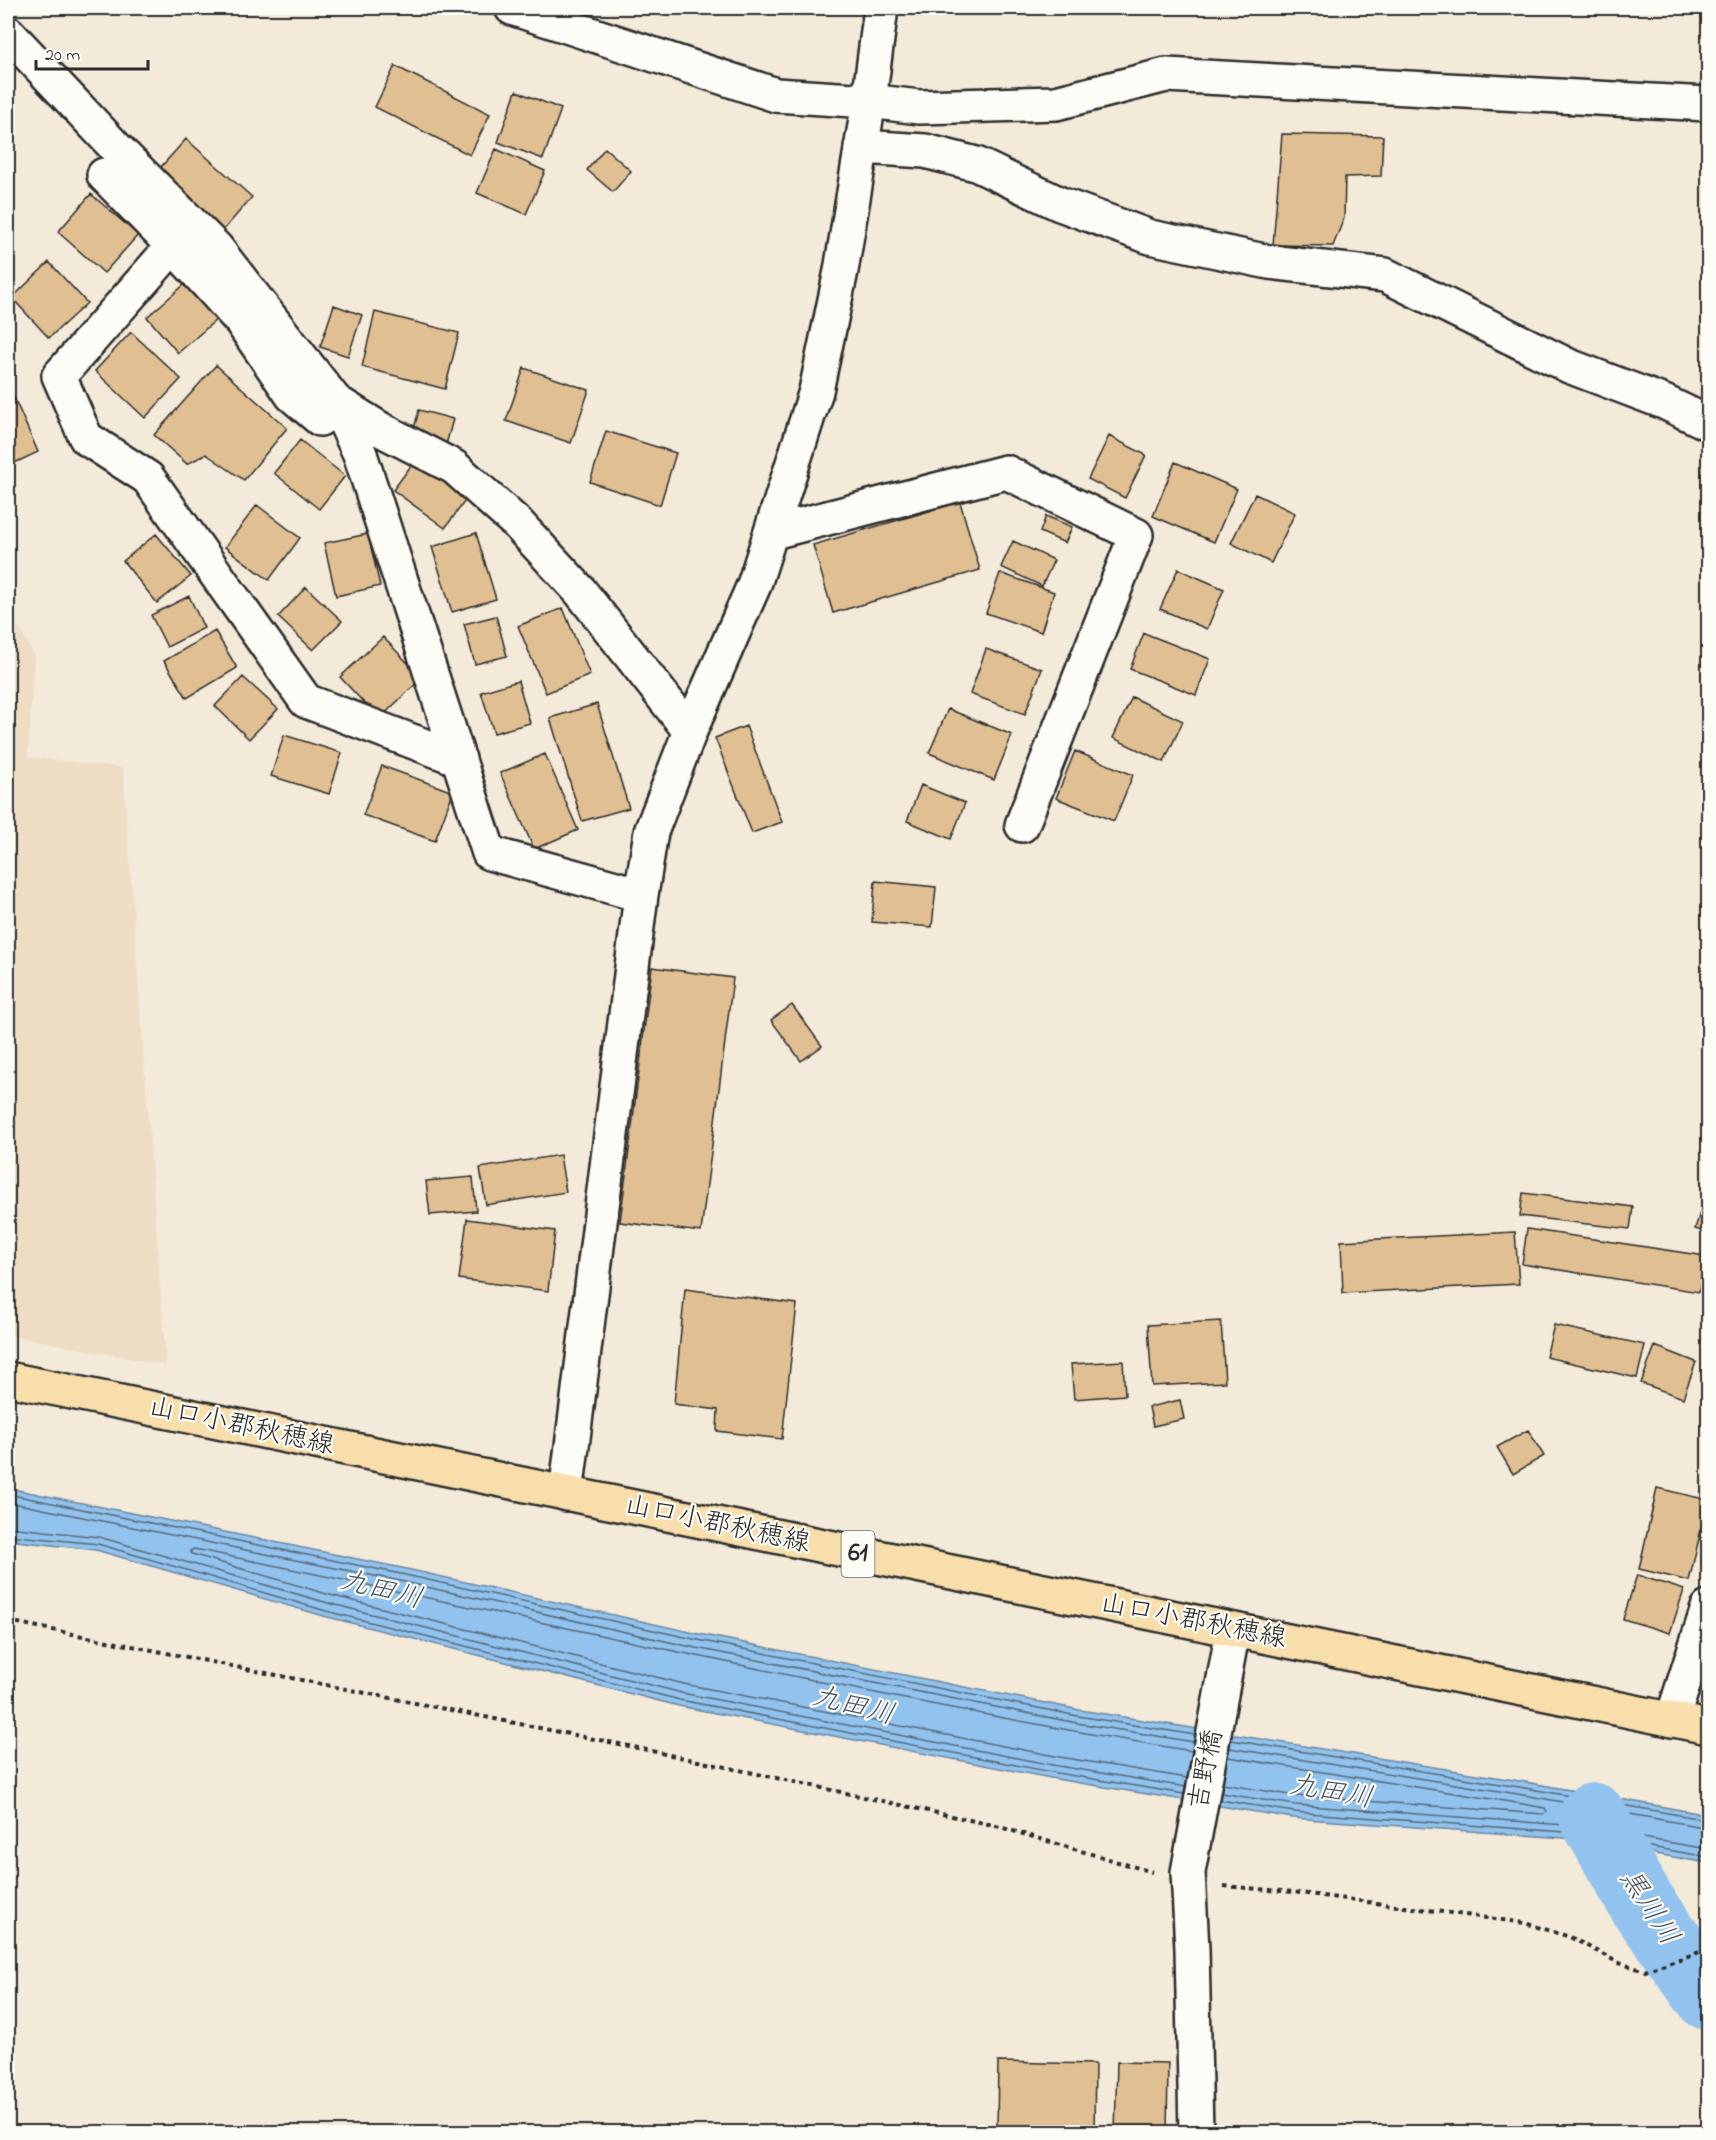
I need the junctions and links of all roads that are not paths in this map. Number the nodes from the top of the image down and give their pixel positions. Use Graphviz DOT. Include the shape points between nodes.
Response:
graph roads {
  1 [pos="512,8"];
  2 [pos="881,8"];
  3 [pos="8,33"];
  4 [pos="868,101"];
  5 [pos="1708,104"];
  6 [pos="861,147"];
  7 [pos="104,175"];
  8 [pos="173,246"];
  9 [pos="335,401"];
  10 [pos="1708,423"];
  11 [pos="773,532"];
  12 [pos="690,731"];
  13 [pos="459,759"];
  14 [pos="1022,825"];
  15 [pos="641,895"];
  16 [pos="8,1378"];
  17 [pos="566,1494"];
  18 [pos="1708,1608"];
  19 [pos="1233,1630"];
  20 [pos="1672,1720"];
  21 [pos="1708,1727"];
  22 [pos="1196,2133"];
  1 -- 4 [label="street" via="776,95"];
  2 -- 4 [label="street"];
  3 -- 9 [label="street" via="216,248"];
  4 -- 5 [label="street" via="919,107 1056,103 1166,75"];
  4 -- 6 [label="street"];
  6 -- 10 [label="street" via="925,151 976,164 1060,204 1150,237 1269,262 1385,275 1569,366 1665,402"];
  6 -- 11 [label="street" via="842,271 816,391"];
  7 -- 8 [label="street"];
  8 -- 9 [label="street" via="241,321 292,395 320,419"];
  8 -- 13 [label="street" via="59,376 86,438 148,478 306,701"];
  9 -- 12 [label="street" via="454,467 518,525 580,591"];
  9 -- 13 [label="street" via="360,454"];
  11 -- 12 [label="street"];
  11 -- 14 [label="street" via="1006,472 1136,535"];
  12 -- 15 [label="street" via="651,832"];
  13 -- 15 [label="street" via="489,853"];
  15 -- 17 [label="street"];
  16 -- 17 [label="main road, 山口小郡秋穂線 / 61"];
  17 -- 19 [label="main road, 山口小郡秋穂線 / 61"];
  18 -- 20 [label="street"];
  19 -- 20 [label="main road, 山口小郡秋穂線 / 61"];
  19 -- 22 [label="street, 吉野橋" via="1188,1877"];
  20 -- 21 [label="main road, 山口小郡秋穂線 / 61"];
}
